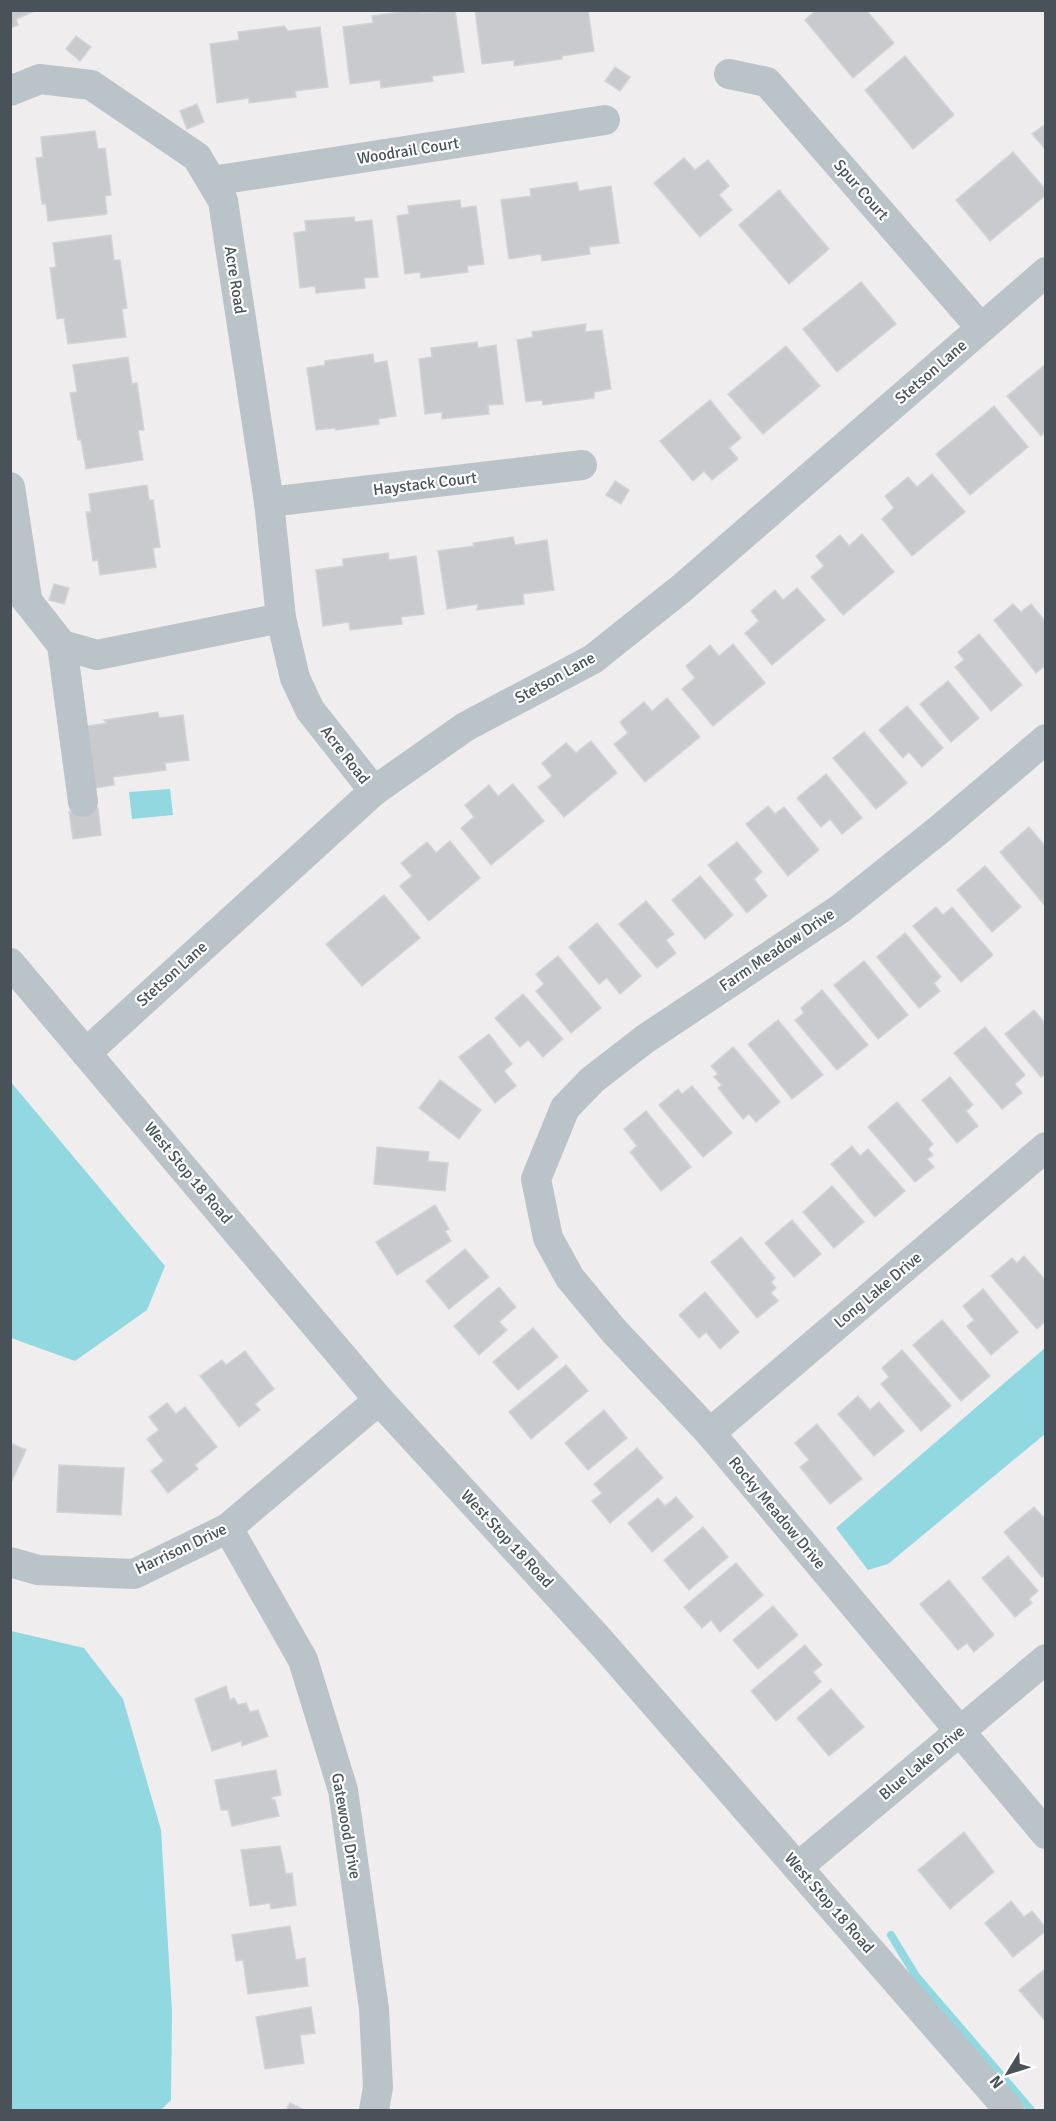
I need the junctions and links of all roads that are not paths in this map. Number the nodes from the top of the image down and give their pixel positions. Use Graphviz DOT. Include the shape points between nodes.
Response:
graph roads {
  1 [pos="729,74"];
  2 [pos="10,91"];
  3 [pos="605,120"];
  4 [pos="212,182"];
  5 [pos="1046,272"];
  6 [pos="981,328"];
  7 [pos="582,465"];
  8 [pos="10,488"];
  9 [pos="269,502"];
  10 [pos="19,589"];
  11 [pos="281,618"];
  12 [pos="62,645"];
  13 [pos="1046,739"];
  14 [pos="374,791"];
  15 [pos="83,802"];
  16 [pos="10,963"];
  17 [pos="86,1053"];
  18 [pos="1046,1147"];
  19 [pos="536,1179"];
  20 [pos="379,1400"];
  21 [pos="710,1433"];
  22 [pos="228,1528"];
  23 [pos="10,1562"];
  24 [pos="1046,1659"];
  25 [pos="960,1731"];
  26 [pos="1046,1834"];
  27 [pos="798,1867"];
  28 [pos="374,2110"];
  29 [pos="1009,2110"];
  1 -- 6 [label="street, Spur Court" via="767,82"];
  2 -- 4 [label="street, Acre Road" via="40,79 91,85 197,157"];
  3 -- 4 [label="street, Woodrail Court"];
  4 -- 9 [label="street, Acre Road" via="223,201"];
  5 -- 6 [label="street, Stetson Lane"];
  6 -- 14 [label="street, Stetson Lane" via="682,588 592,659 465,727"];
  7 -- 9 [label="street, Haystack Court"];
  8 -- 10 [label="street"];
  9 -- 11 [label="street, Acre Road"];
  10 -- 12 [label="street"];
  11 -- 12 [label="street" via="97,655"];
  11 -- 14 [label="street, Acre Road" via="295,678 310,710"];
  12 -- 15 [label="street"];
  13 -- 19 [label="street, Farm Meadow Drive" via="840,909 645,1039 592,1080 566,1108"];
  14 -- 17 [label="street, Stetson Lane"];
  16 -- 17 [label="street, West Stop 18 Road"];
  17 -- 20 [label="street, West Stop 18 Road"];
  18 -- 21 [label="street, Long Lake Drive"];
  19 -- 21 [label="street, Rocky Meadow Drive" via="548,1238 570,1278"];
  20 -- 22 [label="street, Harrison Drive"];
  20 -- 27 [label="street, West Stop 18 Road" via="601,1642"];
  21 -- 25 [label="street, Rocky Meadow Drive"];
  22 -- 23 [label="street, Harrison Drive" via="134,1574 38,1570"];
  22 -- 28 [label="street, Gatewood Drive" via="303,1660 343,1790 374,2008 378,2087"];
  24 -- 25 [label="street, Blue Lake Drive"];
  25 -- 26 [label="street, Rocky Meadow Drive"];
  25 -- 27 [label="street, Blue Lake Drive"];
  27 -- 29 [label="street, West Stop 18 Road"];
}
